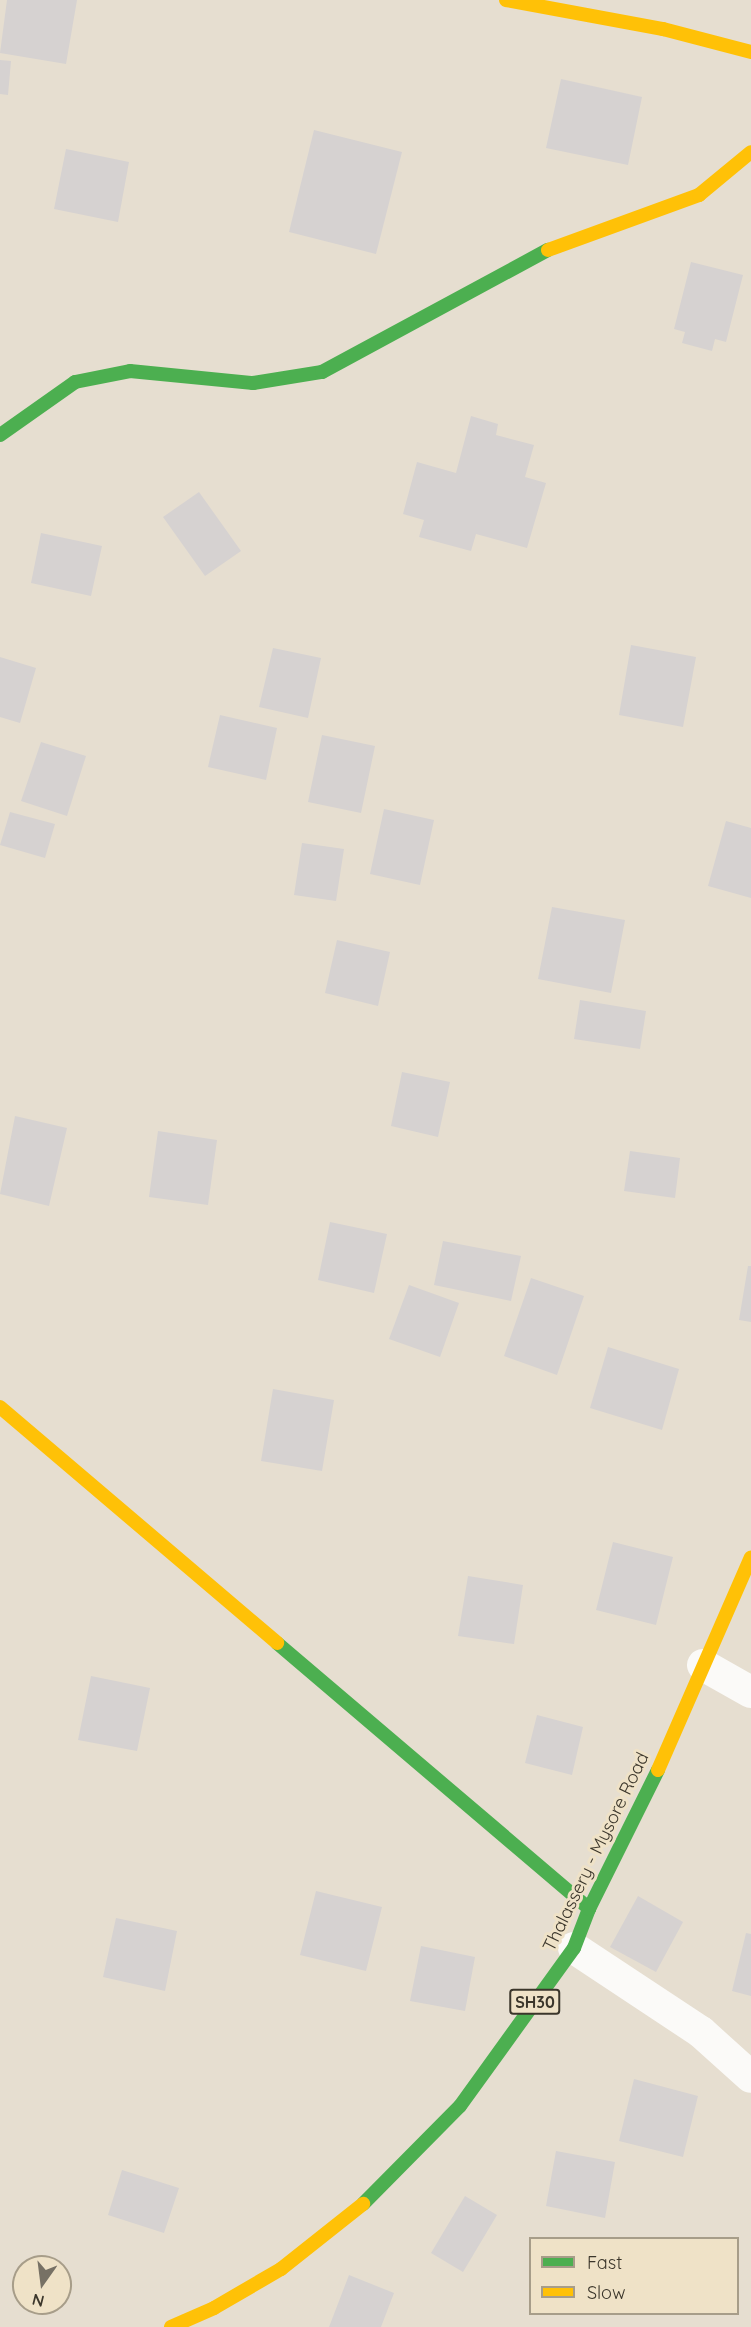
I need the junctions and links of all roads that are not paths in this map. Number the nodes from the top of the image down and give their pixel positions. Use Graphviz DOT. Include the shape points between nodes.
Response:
graph roads {
  1 [pos="506,0"];
  2 [pos="751,52"];
  3 [pos="751,152"];
  4 [pos="0,435"];
  5 [pos="0,1407"];
  6 [pos="751,1557"];
  7 [pos="703,1665"];
  8 [pos="751,1692"];
  9 [pos="589,1909"];
  10 [pos="574,1948"];
  11 [pos="751,2078"];
  12 [pos="171,2327"];
  1 -- 2 [label="street" via="663,29"];
  3 -- 4 [label="street" via="699,195 543,252 322,372 253,383 119,373 75,382"];
  5 -- 9 [label="street"];
  6 -- 7 [label="street, Thalassery - Mysore Road / SH30"];
  7 -- 8 [label="street"];
  7 -- 9 [label="street, Thalassery - Mysore Road / SH30" via="640,1811"];
  9 -- 10 [label="street, Thalassery - Mysore Road / SH30"];
  10 -- 11 [label="street" via="701,2032"];
  10 -- 12 [label="street, Thalassery - Mysore Road / SH30" via="460,2106 351,2215 281,2268 214,2308"];
}
